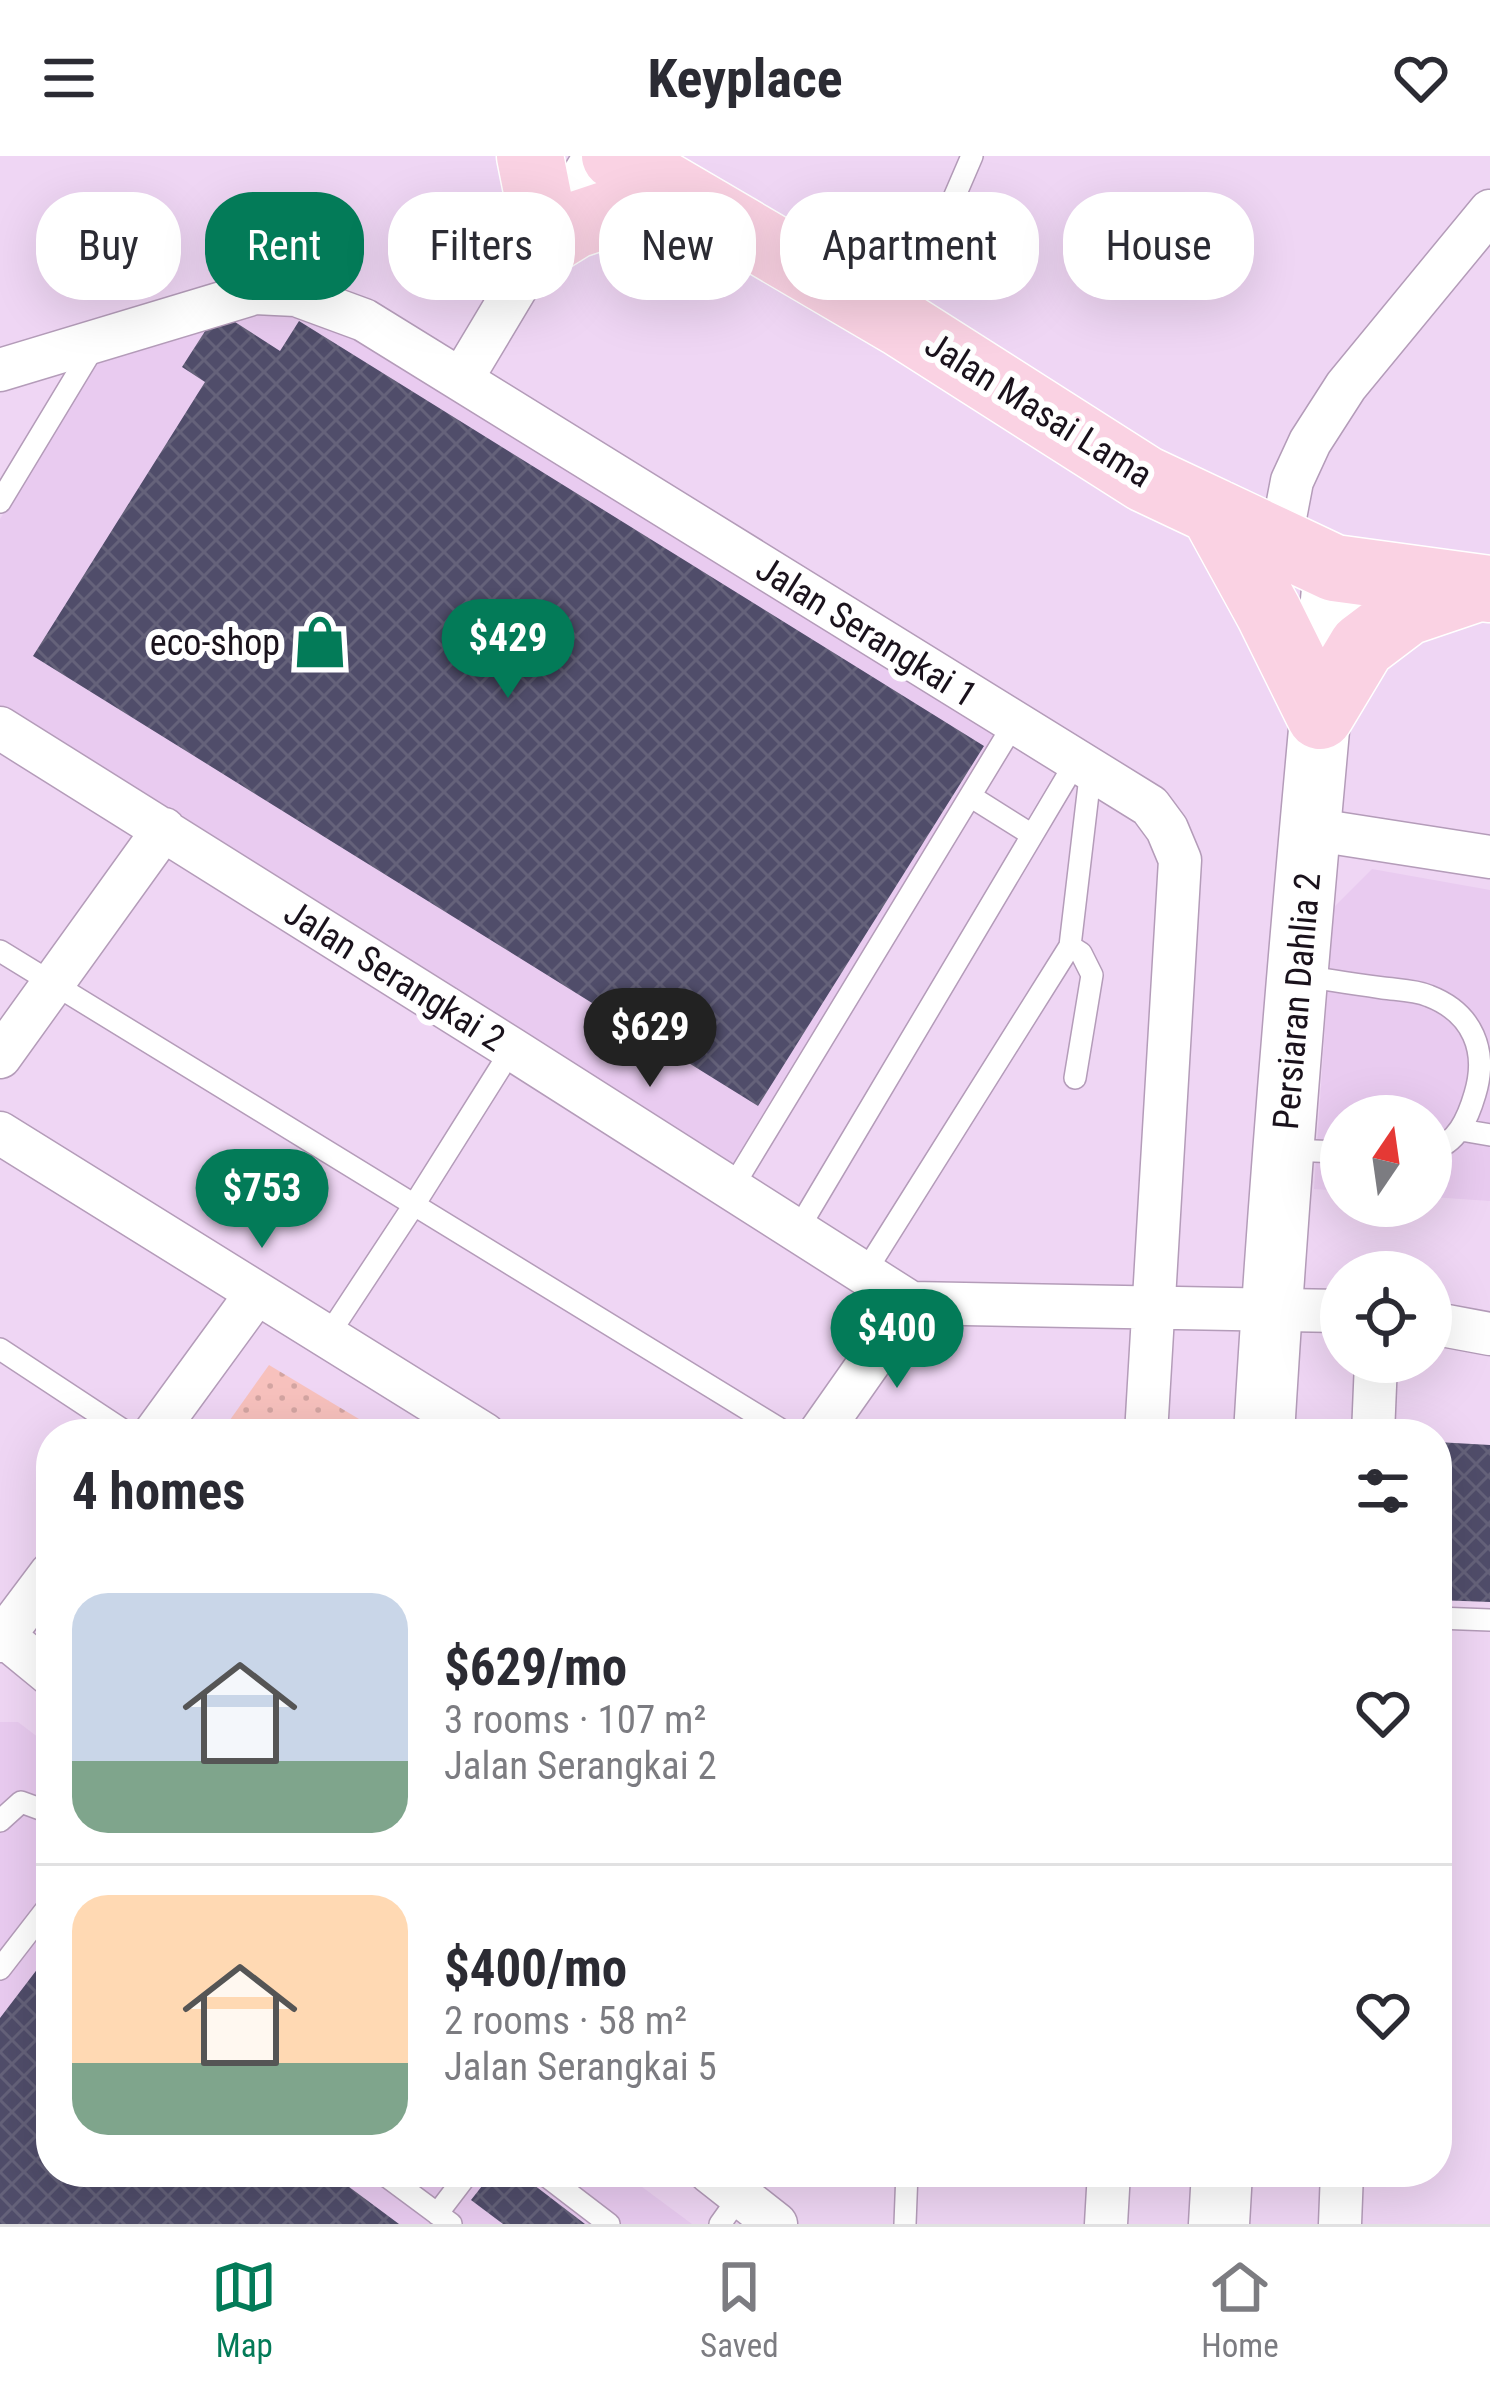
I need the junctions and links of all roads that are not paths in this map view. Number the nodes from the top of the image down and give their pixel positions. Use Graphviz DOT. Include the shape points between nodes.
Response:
graph roads {
  1 [pos="530,156"];
  2 [pos="595,156"];
  3 [pos="615,156"];
  4 [pos="972,156"];
  5 [pos="537,192"];
  6 [pos="573,192"];
  7 [pos="674,192"];
  8 [pos="1490,211"];
  9 [pos="756,240"];
  10 [pos="508,300"];
  11 [pos="900,322"];
  12 [pos="97,342"];
  13 [pos="0,370"];
  14 [pos="460,380"];
  15 [pos="0,502"];
  16 [pos="1213,511"];
  17 [pos="1307,556"];
  18 [pos="1484,589"];
  19 [pos="1320,716"];
  20 [pos="1015,722"];
  21 [pos="0,728"];
  22 [pos="1084,764"];
  23 [pos="970,796"];
  24 [pos="1310,829"];
  25 [pos="164,830"];
  26 [pos="1033,835"];
  27 [pos="1490,857"];
  28 [pos="1070,946"];
  29 [pos="0,951"];
  30 [pos="1298,975"];
  31 [pos="53,985"];
  32 [pos="512,1049"];
  33 [pos="0,1057"];
  34 [pos="1075,1078"];
  35 [pos="1461,1130"];
  36 [pos="0,1132"];
  37 [pos="1490,1135"];
  38 [pos="1452,1138"];
  39 [pos="1313,1151"];
  40 [pos="732,1189"];
  41 [pos="414,1205"];
  42 [pos="797,1231"];
  43 [pos="864,1274"];
  44 [pos="256,1294"];
  45 [pos="910,1304"];
  46 [pos="1272,1308"];
  47 [pos="1152,1309"];
  48 [pos="1320,1311"];
  49 [pos="1452,1327"];
  50 [pos="1490,1334"];
  51 [pos="327,1337"];
  52 [pos="0,1349"];
  53 [pos="1375,1383"];
  54 [pos="106,1419"];
  55 [pos="165,1419"];
  56 [pos="460,1419"];
  57 [pos="764,1419"];
  58 [pos="830,1419"];
  59 [pos="1147,1419"];
  60 [pos="1265,1419"];
  61 [pos="1374,1419"];
  62 [pos="36,1592"];
  63 [pos="1452,1618"];
  64 [pos="1490,1619"];
  65 [pos="1,1636"];
  66 [pos="36,1664"];
  67 [pos="36,1808"];
  68 [pos="0,1821"];
  69 [pos="36,1929"];
  70 [pos="0,1969"];
  71 [pos="401,2187"];
  72 [pos="461,2187"];
  73 [pos="561,2187"];
  74 [pos="906,2187"];
  75 [pos="1108,2187"];
  76 [pos="1221,2187"];
  77 [pos="1341,2187"];
  78 [pos="723,2197"];
  79 [pos="444,2219"];
  80 [pos="609,2224"];
  81 [pos="776,2224"];
  82 [pos="904,2224"];
  83 [pos="1106,2224"];
  84 [pos="1219,2224"];
  85 [pos="1340,2224"];
  1 -- 5 [label="main road"];
  2 -- 6 [label="street"];
  3 -- 7 [label="main road, Jalan Masai Lama"];
  4 -- 11 [label="lane"];
  8 -- 17 [label="street" via="1346,386 1310,442 1292,481"];
  9 -- 11 [label="main road, Jalan Masai Lama"];
  10 -- 14 [label="street"];
  11 -- 16 [label="main road, Jalan Masai Lama" via="1145,479"];
  12 -- 13 [label="street, Jalan Serangkai 1"];
  12 -- 14 [label="street, Jalan Serangkai 1" via="256,293 296,295 364,320"];
  12 -- 15 [label="lane"];
  14 -- 20 [label="street, Jalan Serangkai 1"];
  16 -- 17 [label="main road, Jalan Masai Lama"];
  16 -- 19 [label="main road"];
  17 -- 18 [label="main road, Jalan Masai Lama"];
  17 -- 19 [label="street, Persiaran Dahlia 2"];
  18 -- 19 [label="main road" via="1407,612 1362,646"];
  19 -- 24 [label="street, Persiaran Dahlia 2"];
  20 -- 22 [label="street, Jalan Serangkai 1"];
  20 -- 23 [label="lane"];
  21 -- 25 [label="street, Jalan Serangkai 2"];
  22 -- 26 [label="lane"];
  22 -- 28 [label="lane"];
  22 -- 47 [label="street, Jalan Serangkai 1" via="1150,806 1180,860"];
  23 -- 26 [label="lane"];
  23 -- 40 [label="lane"];
  24 -- 27 [label="street"];
  24 -- 30 [label="street, Persiaran Dahlia 2"];
  25 -- 31 [label="street"];
  25 -- 32 [label="street, Jalan Serangkai 2"];
  26 -- 42 [label="lane"];
  28 -- 34 [label="lane" via="1092,975"];
  28 -- 43 [label="lane"];
  29 -- 31 [label="lane"];
  30 -- 35 [label="lane" via="1427,994 1472,1027 1482,1061"];
  30 -- 39 [label="street, Persiaran Dahlia 2"];
  31 -- 33 [label="street"];
  31 -- 41 [label="lane"];
  32 -- 40 [label="street, Jalan Serangkai 2"];
  32 -- 41 [label="lane"];
  35 -- 37 [label="lane"];
  35 -- 38 [label="lane"];
  36 -- 44 [label="street"];
  39 -- 46 [label="street, Persiaran Dahlia 2"];
  40 -- 42 [label="street, Jalan Serangkai 2"];
  41 -- 51 [label="lane"];
  41 -- 57 [label="lane"];
  42 -- 43 [label="street, Jalan Serangkai 2"];
  43 -- 45 [label="street, Jalan Serangkai 2"];
  44 -- 51 [label="street"];
  44 -- 55 [label="street"];
  45 -- 47 [label="street"];
  45 -- 58 [label="street"];
  46 -- 47 [label="street"];
  46 -- 48 [label="street"];
  46 -- 60 [label="street, Persiaran Dahlia 2"];
  47 -- 59 [label="street, Jalan Serangkai 1"];
  49 -- 50 [label="street"];
  51 -- 56 [label="street"];
  52 -- 54 [label="lane"];
  53 -- 61 [label="street"];
  62 -- 65 [label="street"];
  63 -- 64 [label="lane"];
  65 -- 66 [label="street"];
  67 -- 68 [label="lane" via="21,1802"];
  69 -- 70 [label="lane"];
  71 -- 79 [label="lane"];
  72 -- 79 [label="lane"];
  73 -- 80 [label="lane"];
  74 -- 82 [label="lane"];
  75 -- 83 [label="street"];
  76 -- 84 [label="street"];
  77 -- 85 [label="street"];
  78 -- 81 [label="street"];
}
